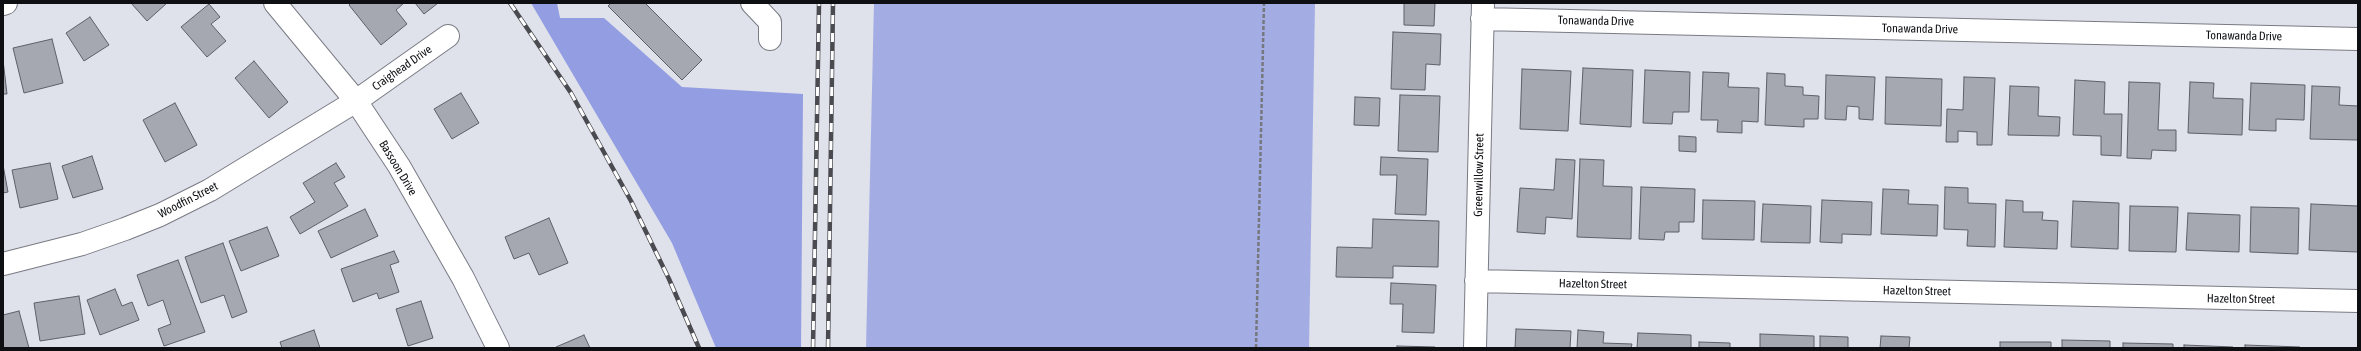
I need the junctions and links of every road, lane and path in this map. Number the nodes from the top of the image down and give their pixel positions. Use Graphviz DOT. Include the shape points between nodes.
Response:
graph roads {
  1 [pos="6,3"];
  2 [pos="275,3"];
  3 [pos="752,3"];
  4 [pos="1264,3"];
  5 [pos="3,4"];
  6 [pos="1483,11"];
  7 [pos="448,36"];
  8 [pos="770,39"];
  9 [pos="2358,39"];
  10 [pos="356,101"];
  11 [pos="3,264"];
  12 [pos="1476,281"];
  13 [pos="2358,302"];
  14 [pos="493,346"];
  15 [pos="1256,348"];
  16 [pos="1475,348"];
  1 -- 5 [label="street"];
  2 -- 10 [label="street, Bassoon Drive"];
  3 -- 8 [label="street" via="770,22"];
  4 -- 15 [label="path"];
  6 -- 9 [label="street, Tonawanda Drive"];
  6 -- 12 [label="street, Greenwillow Street"];
  7 -- 10 [label="street, Craighead Drive"];
  10 -- 11 [label="street, Woodfin Street" via="249,167 160,215 82,244"];
  10 -- 14 [label="street, Bassoon Drive" via="399,166 463,278"];
  12 -- 13 [label="street, Hazelton Street"];
  12 -- 16 [label="street, Greenwillow Street"];
}
